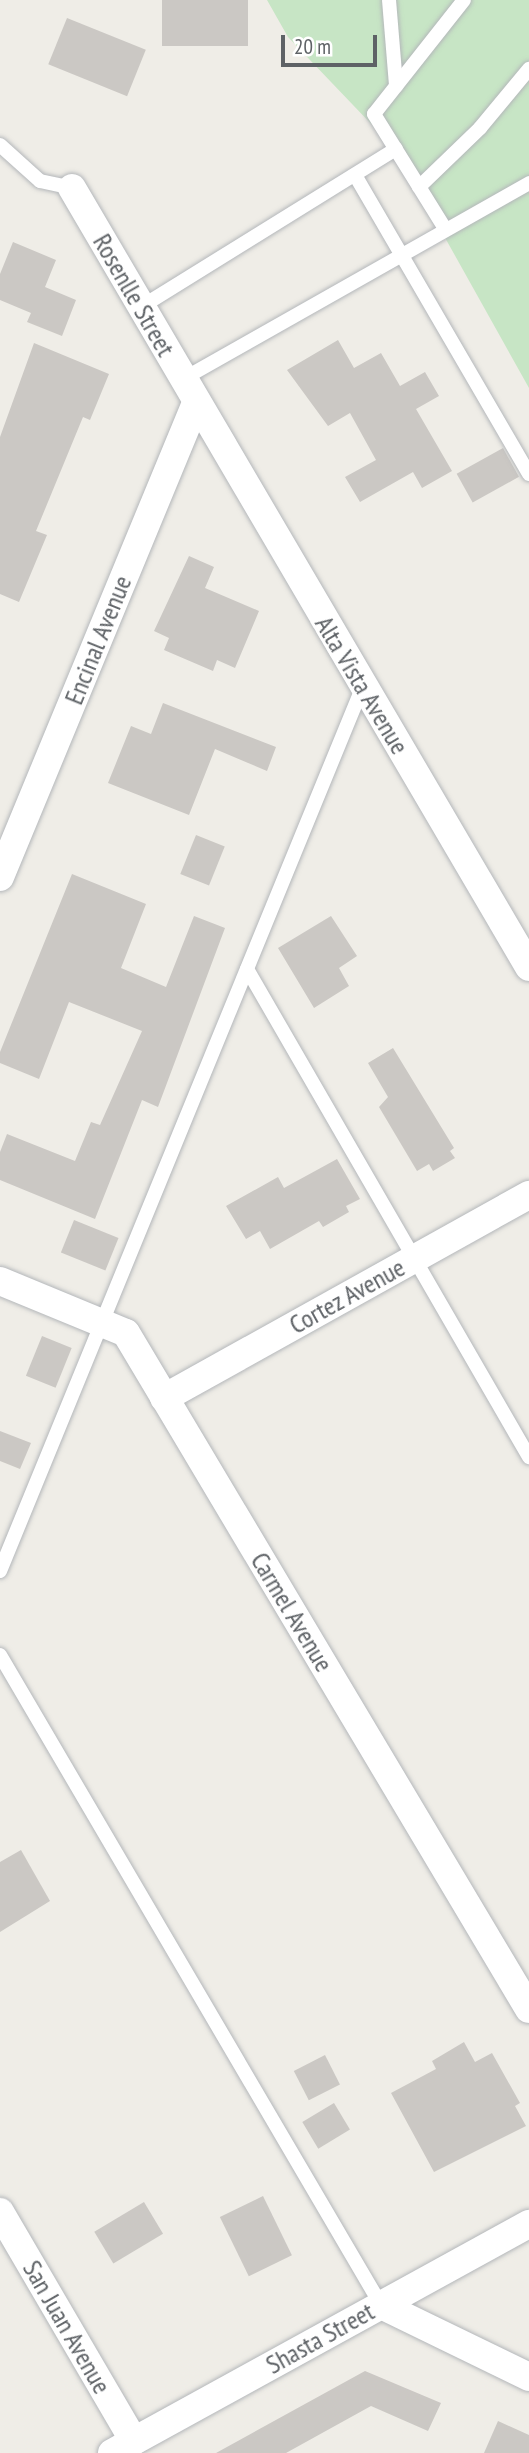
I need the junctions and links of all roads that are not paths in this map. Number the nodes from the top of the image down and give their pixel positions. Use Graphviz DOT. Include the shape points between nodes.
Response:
graph roads {
  1 [pos="389,0"];
  2 [pos="464,0"];
  3 [pos="529,69"];
  4 [pos="396,86"];
  5 [pos="0,145"];
  6 [pos="396,149"];
  7 [pos="355,175"];
  8 [pos="529,183"];
  9 [pos="419,187"];
  10 [pos="72,188"];
  11 [pos="444,227"];
  12 [pos="402,254"];
  13 [pos="141,307"];
  14 [pos="189,391"];
  15 [pos="529,474"];
  16 [pos="363,686"];
  17 [pos="0,877"];
  18 [pos="529,966"];
  19 [pos="247,969"];
  20 [pos="529,1195"];
  21 [pos="412,1260"];
  22 [pos="0,1281"];
  23 [pos="102,1322"];
  24 [pos="164,1398"];
  25 [pos="529,1457"];
  26 [pos="0,1571"];
  27 [pos="0,1655"];
  28 [pos="529,2009"];
  29 [pos="0,2212"];
  30 [pos="529,2224"];
  31 [pos="381,2305"];
  32 [pos="529,2377"];
  33 [pos="123,2447"];
  1 -- 4 [label="lane"];
  2 -- 4 [label="lane"];
  3 -- 9 [label="lane" via="480,128"];
  4 -- 6 [label="lane" via="374,114"];
  5 -- 10 [label="lane" via="40,181"];
  6 -- 7 [label="lane"];
  6 -- 9 [label="lane"];
  7 -- 12 [label="lane"];
  7 -- 13 [label="lane"];
  8 -- 11 [label="lane"];
  9 -- 11 [label="lane"];
  10 -- 13 [label="street, Rosenlle Street"];
  11 -- 12 [label="lane"];
  12 -- 14 [label="lane"];
  12 -- 15 [label="lane"];
  13 -- 14 [label="street, Rosenlle Street"];
  14 -- 16 [label="street, Alta Vista Avenue"];
  14 -- 17 [label="street, Encinal Avenue"];
  16 -- 18 [label="street, Alta Vista Avenue"];
  16 -- 19 [label="lane"];
  19 -- 21 [label="lane"];
  19 -- 23 [label="lane"];
  20 -- 21 [label="street, Cortez Avenue"];
  21 -- 24 [label="street, Cortez Avenue"];
  21 -- 25 [label="lane"];
  22 -- 23 [label="street, Carmel Avenue"];
  23 -- 24 [label="street, Carmel Avenue" via="126,1333"];
  23 -- 26 [label="lane"];
  24 -- 28 [label="street, Carmel Avenue"];
  27 -- 31 [label="lane"];
  29 -- 33 [label="street, San Juan Avenue"];
  30 -- 31 [label="street, Shasta Street"];
  31 -- 32 [label="street"];
  31 -- 33 [label="street, Shasta Street"];
}
